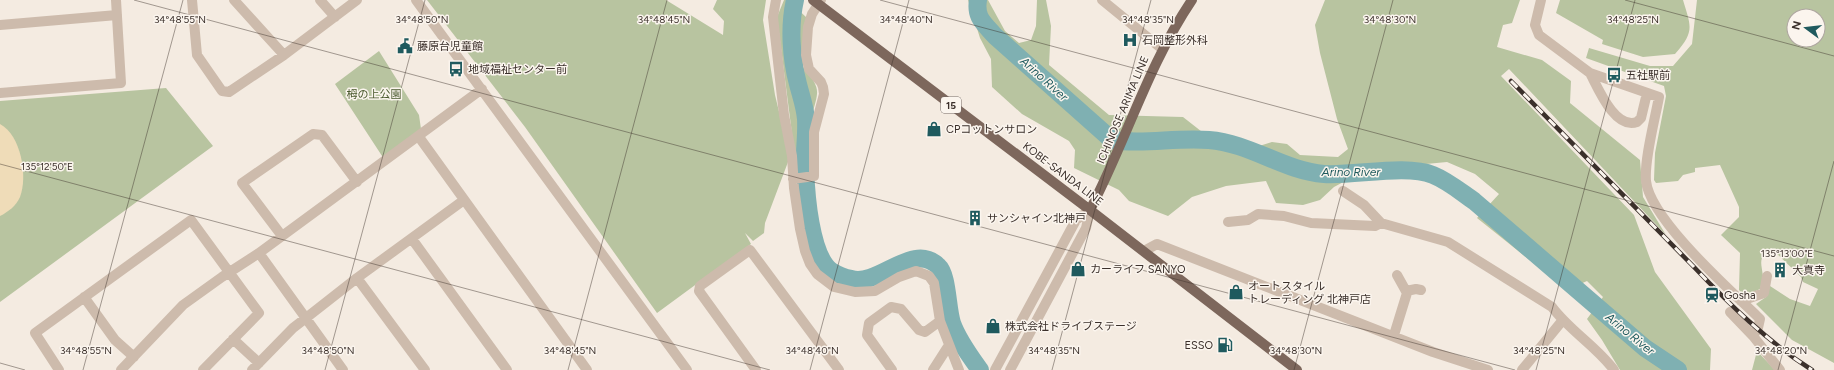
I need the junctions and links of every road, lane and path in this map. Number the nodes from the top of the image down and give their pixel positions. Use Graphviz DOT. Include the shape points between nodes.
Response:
graph roads {
  1 [pos="116,0"];
  2 [pos="192,0"];
  3 [pos="234,0"];
  4 [pos="320,0"];
  5 [pos="357,0"];
  6 [pos="416,0"];
  7 [pos="776,0"];
  8 [pos="1102,0"];
  9 [pos="1192,0"];
  10 [pos="1541,0"];
  11 [pos="818,1"];
  12 [pos="117,16"];
  13 [pos="335,17"];
  14 [pos="0,25"];
  15 [pos="1162,49"];
  16 [pos="284,55"];
  17 [pos="1590,73"];
  18 [pos="482,89"];
  19 [pos="0,93"];
  20 [pos="1647,93"];
  21 [pos="419,137"];
  22 [pos="795,178"];
  23 [pos="357,182"];
  24 [pos="1343,191"];
  25 [pos="464,200"];
  26 [pos="1090,210"];
  27 [pos="1228,222"];
  28 [pos="1381,223"];
  29 [pos="282,236"];
  30 [pos="412,239"];
  31 [pos="1144,251"];
  32 [pos="260,253"];
  33 [pos="229,272"];
  34 [pos="1397,275"];
  35 [pos="1767,276"];
  36 [pos="357,278"];
  37 [pos="1422,290"];
  38 [pos="1406,291"];
  39 [pos="84,297"];
  40 [pos="1741,301"];
  41 [pos="1730,312"];
  42 [pos="306,318"];
  43 [pos="940,321"];
  44 [pos="1562,321"];
  45 [pos="1394,335"];
  46 [pos="1753,336"];
  47 [pos="233,339"];
  48 [pos="949,345"];
  49 [pos="134,357"];
  50 [pos="255,366"];
  51 [pos="1470,367"];
  52 [pos="996,369"];
  53 [pos="59,370"];
  54 [pos="121,370"];
  55 [pos="203,370"];
  56 [pos="343,370"];
  57 [pos="425,370"];
  58 [pos="507,370"];
  59 [pos="588,370"];
  60 [pos="687,370"];
  61 [pos="756,370"];
  62 [pos="839,370"];
  63 [pos="892,370"];
  64 [pos="933,370"];
  65 [pos="959,370"];
  66 [pos="1010,370"];
  67 [pos="1297,370"];
  68 [pos="1488,370"];
  69 [pos="1522,370"];
  70 [pos="1614,370"];
  71 [pos="1780,370"];
  1 -- 12 [label="street"];
  2 -- 16 [label="street" via="197,55 222,91 229,92"];
  3 -- 16 [label="street"];
  4 -- 13 [label="street"];
  5 -- 13 [label="street"];
  6 -- 18 [label="street"];
  7 -- 22 [label="street" via="773,17 784,115"];
  8 -- 15 [label="street"];
  9 -- 15 [label="main road, ICHINOSE ARIMA LINE"];
  10 -- 17 [label="street" via="1535,21 1537,32"];
  11 -- 22 [label="street" via="808,27 806,55 809,69 821,82 824,94 814,132 814,176"];
  11 -- 26 [label="main road, KOBE-SANDA LINE / 15"];
  12 -- 14 [label="street"];
  12 -- 19 [label="street" via="121,83"];
  13 -- 16 [label="street"];
  15 -- 26 [label="main road, ICHINOSE ARIMA LINE" via="1106,180"];
  17 -- 20 [label="street"];
  17 -- 20 [label="street" via="1609,107 1621,120 1628,123 1637,122 1641,118"];
  18 -- 21 [label="street"];
  18 -- 60 [label="street"];
  20 -- 40 [label="street" via="1659,97 1646,173 1650,196 1658,212 1679,237"];
  21 -- 23 [label="street"];
  21 -- 25 [label="street"];
  22 -- 43 [label="street" via="805,252 817,274 834,287 855,292 875,291 907,273 923,273 934,282"];
  23 -- 29 [label="street"];
  23 -- 29 [label="street" via="322,135 313,134 242,183"];
  24 -- 28 [label="street" via="1364,205"];
  25 -- 30 [label="street"];
  25 -- 59 [label="street"];
  26 -- 31 [label="main road, KOBE-SANDA LINE / 15"];
  26 -- 52 [label="street" via="1076,220"];
  26 -- 66 [label="street" via="1086,228"];
  27 -- 28 [label="street" via="1248,220 1258,214 1284,216 1311,223 1376,226"];
  28 -- 44 [label="street" via="1448,242 1552,307"];
  29 -- 32 [label="street"];
  30 -- 36 [label="street"];
  30 -- 58 [label="street"];
  31 -- 45 [label="street" via="1158,244"];
  31 -- 67 [label="main road, KOBE-SANDA LINE / 15"];
  32 -- 33 [label="street"];
  32 -- 42 [label="street"];
  33 -- 39 [label="street" via="191,220"];
  33 -- 47 [label="street" via="259,313"];
  33 -- 49 [label="street" via="183,305"];
  34 -- 38 [label="street"];
  35 -- 40 [label="street" via="1764,293"];
  36 -- 42 [label="street"];
  36 -- 57 [label="street"];
  37 -- 38 [label="street"];
  38 -- 45 [label="street"];
  39 -- 49 [label="street" via="115,340"];
  39 -- 53 [label="street" via="35,333"];
  40 -- 46 [label="street" via="1760,319"];
  41 -- 46 [label="street"];
  42 -- 50 [label="street"];
  42 -- 56 [label="street"];
  43 -- 48 [label="street"];
  43 -- 63 [label="street" via="925,332 918,330 901,309 891,307 869,323 867,335"];
  44 -- 69 [label="street"];
  44 -- 70 [label="street" via="1584,338"];
  45 -- 51 [label="street"];
  46 -- 71 [label="street"];
  47 -- 50 [label="street"];
  47 -- 55 [label="street"];
  48 -- 64 [label="street"];
  48 -- 65 [label="street"];
  49 -- 54 [label="street"];
  51 -- 68 [label="street"];
  61 -- 62 [label="street" via="699,291 700,286 750,250"];
}
